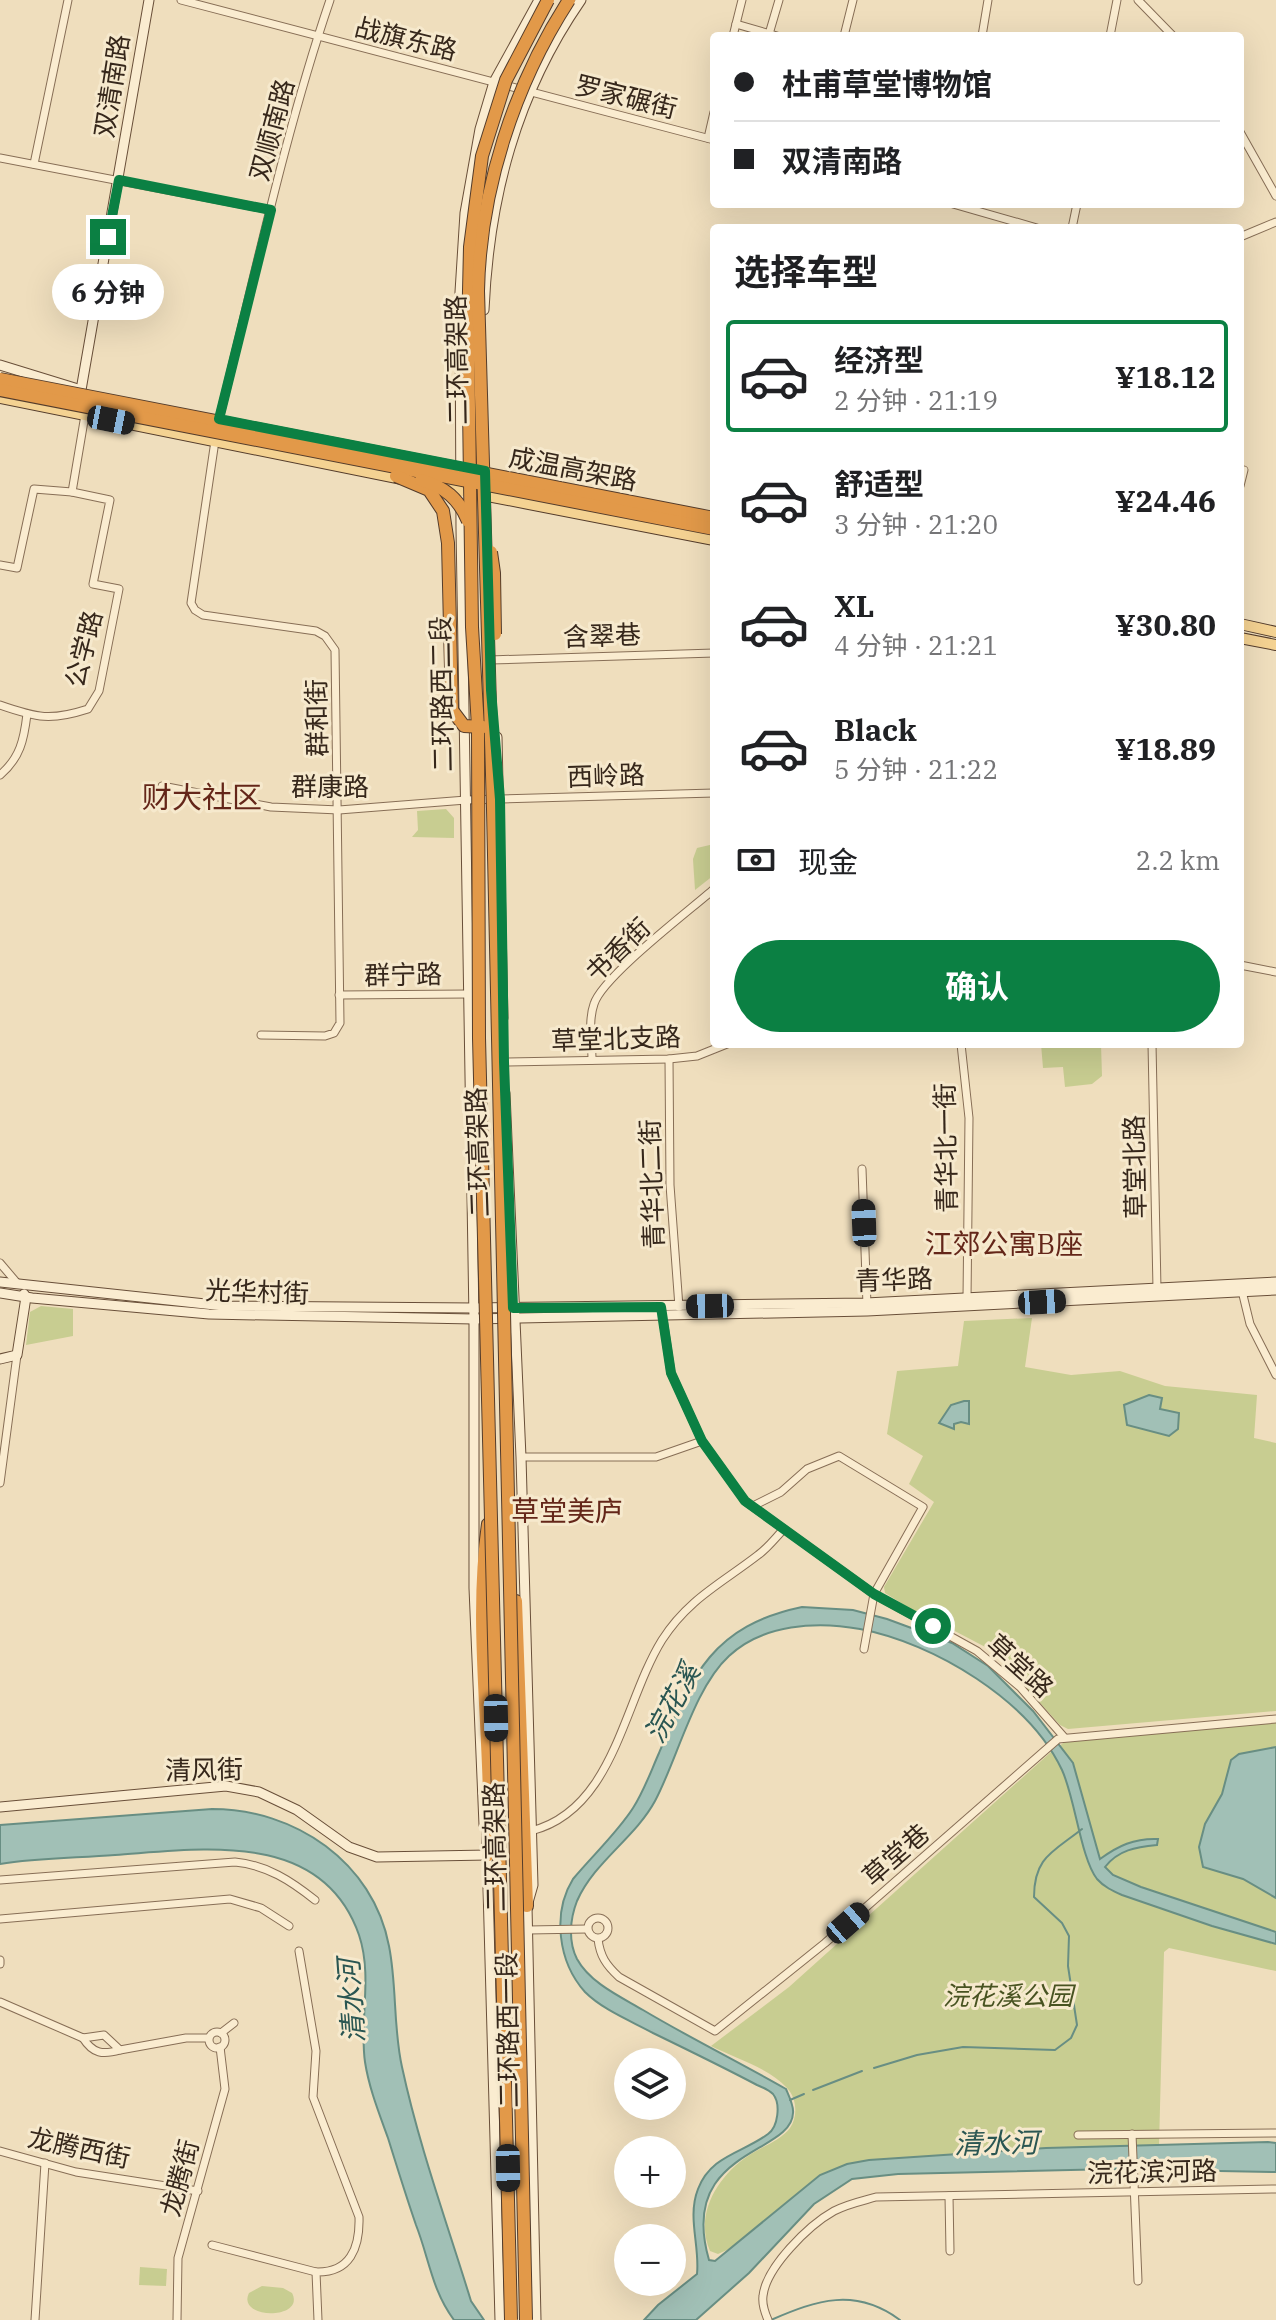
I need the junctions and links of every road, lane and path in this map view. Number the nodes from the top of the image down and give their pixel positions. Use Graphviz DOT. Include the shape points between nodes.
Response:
graph roads {
  1 [pos="68,0"];
  2 [pos="149,0"];
  3 [pos="181,0"];
  4 [pos="330,0"];
  5 [pos="539,0"];
  6 [pos="548,0"];
  7 [pos="569,0"];
  8 [pos="581,0"];
  9 [pos="742,0"];
  10 [pos="779,0"];
  11 [pos="853,0"];
  12 [pos="988,0"];
  13 [pos="1117,0"];
  14 [pos="1138,0"];
  15 [pos="736,24"];
  16 [pos="734,32"];
  17 [pos="763,32"];
  18 [pos="774,32"];
  19 [pos="845,32"];
  20 [pos="983,32"];
  21 [pos="1111,32"];
  22 [pos="1169,32"];
  23 [pos="317,37"];
  24 [pos="494,82"];
  25 [pos="528,93"];
  26 [pos="710,139"];
  27 [pos="1244,139"];
  28 [pos="0,158"];
  29 [pos="34,164"];
  30 [pos="119,180"];
  31 [pos="1276,196"];
  32 [pos="967,208"];
  33 [pos="271,210"];
  34 [pos="1276,222"];
  35 [pos="1023,224"];
  36 [pos="1244,235"];
  37 [pos="0,365"];
  38 [pos="0,376"];
  39 [pos="0,390"];
  40 [pos="81,390"];
  41 [pos="0,398"];
  42 [pos="85,415"];
  43 [pos="219,419"];
  44 [pos="197,428"];
  45 [pos="215,441"];
  46 [pos="460,467"];
  47 [pos="485,471"];
  48 [pos="396,476"];
  49 [pos="461,491"];
  50 [pos="72,492"];
  51 [pos="484,496"];
  52 [pos="710,515"];
  53 [pos="710,515"];
  54 [pos="471,526"];
  55 [pos="710,528"];
  56 [pos="710,539"];
  57 [pos="0,565"];
  58 [pos="1244,625"];
  59 [pos="1276,632"];
  60 [pos="1244,639"];
  61 [pos="1276,645"];
  62 [pos="710,653"];
  63 [pos="490,660"];
  64 [pos="0,705"];
  65 [pos="27,714"];
  66 [pos="0,775"];
  67 [pos="162,786"];
  68 [pos="710,793"];
  69 [pos="500,799"];
  70 [pos="466,800"];
  71 [pos="339,810"];
  72 [pos="710,892"];
  73 [pos="1244,966"];
  74 [pos="1276,972"];
  75 [pos="468,994"];
  76 [pos="339,995"];
  77 [pos="261,1035"];
  78 [pos="719,1048"];
  79 [pos="961,1048"];
  80 [pos="1152,1048"];
  81 [pos="669,1059"];
  82 [pos="592,1060"];
  83 [pos="504,1062"];
  84 [pos="862,1169"];
  85 [pos="0,1263"];
  86 [pos="0,1282"];
  87 [pos="1276,1282"];
  88 [pos="17,1283"];
  89 [pos="1157,1289"];
  90 [pos="1276,1290"];
  91 [pos="1242,1291"];
  92 [pos="0,1293"];
  93 [pos="26,1297"];
  94 [pos="967,1299"];
  95 [pos="679,1307"];
  96 [pos="867,1307"];
  97 [pos="662,1312"];
  98 [pos="474,1313"];
  99 [pos="514,1313"];
  100 [pos="17,1355"];
  101 [pos="0,1359"];
  102 [pos="1276,1375"];
  103 [pos="702,1441"];
  104 [pos="521,1457"];
  105 [pos="0,1483"];
  106 [pos="491,1501"];
  107 [pos="753,1506"];
  108 [pos="509,1510"];
  109 [pos="784,1529"];
  110 [pos="874,1594"];
  111 [pos="864,1649"];
  112 [pos="1276,1719"];
  113 [pos="1061,1738"];
  114 [pos="0,1807"];
  115 [pos="531,1831"];
  116 [pos="488,1855"];
  117 [pos="0,1880"];
  118 [pos="315,1900"];
  119 [pos="527,1906"];
  120 [pos="0,1919"];
  121 [pos="289,1926"];
  122 [pos="587,1929"];
  123 [pos="528,1930"];
  124 [pos="598,1939"];
  125 [pos="299,1951"];
  126 [pos="0,2001"];
  127 [pos="234,2023"];
  128 [pos="221,2033"];
  129 [pos="83,2038"];
  130 [pos="208,2038"];
  131 [pos="220,2047"];
  132 [pos="120,2050"];
  133 [pos="1276,2133"];
  134 [pos="1132,2134"];
  135 [pos="1078,2135"];
  136 [pos="0,2151"];
  137 [pos="45,2163"];
  138 [pos="1276,2189"];
  139 [pos="198,2191"];
  140 [pos="1136,2193"];
  141 [pos="949,2196"];
  142 [pos="212,2245"];
  143 [pos="950,2251"];
  144 [pos="316,2272"];
  145 [pos="1138,2281"];
  146 [pos="767,2317"];
  147 [pos="35,2320"];
  148 [pos="177,2320"];
  149 [pos="318,2320"];
  150 [pos="500,2320"];
  151 [pos="511,2320"];
  152 [pos="526,2320"];
  153 [pos="536,2320"];
  1 -- 29 [label="street"];
  2 -- 30 [label="main road, 双清南路"];
  3 -- 23 [label="street, 战旗东路"];
  4 -- 23 [label="street, 双顺南路"];
  5 -- 24 [label="main road, 二环路西二段"];
  6 -- 54 [label="highway, 二环高架路, bridge" via="497,103 477,183 468,335"];
  7 -- 51 [label="highway, 二环高架路, bridge" via="520,94 484,218 478,291"];
  8 -- 25 [label="main road, 二环路西二段"];
  9 -- 15 [label="street"];
  10 -- 18 [label="street"];
  11 -- 19 [label="street"];
  12 -- 20 [label="street"];
  13 -- 21 [label="street"];
  14 -- 22 [label="street"];
  15 -- 16 [label="street"];
  15 -- 17 [label="street"];
  23 -- 24 [label="street, 战旗东路"];
  23 -- 33 [label="street, 双顺南路"];
  24 -- 25 [label="street, 战旗东路"];
  24 -- 46 [label="main road, 二环路西二段" via="465,213"];
  25 -- 26 [label="street, 罗家碾街"];
  25 -- 47 [label="main road, 二环路西二段" via="503,172 488,246"];
  27 -- 31 [label="street"];
  28 -- 29 [label="street"];
  29 -- 30 [label="street"];
  30 -- 33 [label="street"];
  30 -- 40 [label="main road, 双清南路"];
  32 -- 35 [label="street"];
  33 -- 43 [label="street, 双顺南路"];
  34 -- 36 [label="street"];
  37 -- 40 [label="main road"];
  38 -- 40 [label="main road"];
  38 -- 53 [label="highway, 成温高架路, bridge"];
  39 -- 44 [label="highway, 成温高架路, bridge"];
  40 -- 42 [label="main road, 双清南路"];
  40 -- 43 [label="main road"];
  41 -- 42 [label="main road"];
  42 -- 45 [label="main road"];
  42 -- 50 [label="street"];
  43 -- 46 [label="main road"];
  44 -- 48 [label="highway, bridge" via="231,443"];
  44 -- 55 [label="highway, 成温高架路, bridge"];
  45 -- 49 [label="main road"];
  45 -- 71 [label="street, 群和街" via="191,603 203,615 316,631 331,642"];
  46 -- 47 [label="main road"];
  46 -- 49 [label="main road, 二环路西二段"];
  47 -- 51 [label="main road, 二环路西二段"];
  47 -- 52 [label="main road"];
  48 -- 51 [label="highway, bridge" via="429,490 443,511 451,703 458,721 470,728 487,724 496,708 494,573"];
  48 -- 54 [label="highway, bridge" via="445,490 458,501"];
  49 -- 51 [label="main road"];
  49 -- 70 [label="main road, 二环路西二段"];
  50 -- 57 [label="street" via="34,489 17,568"];
  50 -- 65 [label="street, 公学路" via="110,500 93,584 119,589 99,691 88,709 62,718"];
  51 -- 56 [label="main road"];
  51 -- 63 [label="main road, 二环路西二段"];
  51 -- 108 [label="highway, 二环高架路, bridge"];
  54 -- 106 [label="highway, 二环高架路, bridge"];
  58 -- 59 [label="main road"];
  60 -- 61 [label="main road"];
  62 -- 63 [label="street, 含翠巷"];
  63 -- 69 [label="main road, 二环路西二段"];
  64 -- 65 [label="street"];
  65 -- 66 [label="street" via="20,751"];
  67 -- 71 [label="street, 群康路" via="271,807"];
  68 -- 69 [label="street, 西岭路"];
  69 -- 70 [label="street, 群康路"];
  69 -- 83 [label="main road, 二环路西二段"];
  70 -- 71 [label="street, 群康路"];
  70 -- 75 [label="main road, 二环路西二段"];
  71 -- 76 [label="street, 群和街"];
  72 -- 82 [label="street, 书香街" via="598,994 591,1017"];
  73 -- 74 [label="street"];
  75 -- 76 [label="street, 群宁路"];
  75 -- 98 [label="main road, 二环路西二段"];
  76 -- 77 [label="street, 群和街" via="340,1023 334,1033"];
  78 -- 81 [label="street, 草堂北支路"];
  79 -- 94 [label="street, 青华北一街" via="969,1118"];
  80 -- 89 [label="street, 草堂北路"];
  81 -- 82 [label="street, 草堂北支路"];
  81 -- 95 [label="street, 青华北二街" via="670,1185"];
  82 -- 83 [label="street, 草堂北支路"];
  83 -- 99 [label="main road, 二环路西二段"];
  84 -- 96 [label="street"];
  85 -- 88 [label="street"];
  86 -- 88 [label="main road, 光华村街"];
  87 -- 89 [label="main road, 青华路"];
  88 -- 93 [label="main road"];
  88 -- 98 [label="main road, 光华村街" via="224,1306"];
  89 -- 94 [label="main road, 青华路"];
  90 -- 91 [label="main road, 青华路"];
  91 -- 96 [label="main road, 青华路"];
  91 -- 102 [label="street" via="1250,1324"];
  92 -- 93 [label="main road, 光华村街"];
  93 -- 98 [label="main road, 光华村街" via="209,1314"];
  93 -- 100 [label="main road"];
  94 -- 96 [label="main road, 青华路"];
  95 -- 96 [label="main road, 青华路"];
  95 -- 97 [label="main road, 青华路"];
  96 -- 97 [label="main road, 青华路"];
  97 -- 99 [label="main road, 青华路"];
  97 -- 103 [label="street, 草堂路" via="671,1373"];
  98 -- 99 [label="main road, 光华村街"];
  98 -- 116 [label="main road, 二环路西一段" via="474,1588"];
  99 -- 104 [label="main road, 二环路西一段"];
  100 -- 101 [label="main road"];
  100 -- 105 [label="street"];
  103 -- 104 [label="street" via="656,1457"];
  103 -- 107 [label="street, 草堂路"];
  104 -- 115 [label="main road, 二环路西一段"];
  106 -- 116 [label="highway, bridge" via="483,1597"];
  106 -- 151 [label="highway, 二环高架路, bridge"];
  107 -- 109 [label="street, 草堂路"];
  107 -- 110 [label="street" via="781,1492 807,1469 839,1456 923,1507"];
  108 -- 119 [label="highway, bridge"];
  108 -- 152 [label="highway, 二环高架路, bridge"];
  109 -- 110 [label="street, 草堂路"];
  109 -- 115 [label="street" via="680,1616 645,1671 595,1785 548,1827"];
  110 -- 111 [label="street"];
  110 -- 113 [label="street, 草堂路" via="960,1640 1001,1669"];
  112 -- 113 [label="street"];
  113 -- 124 [label="street, 草堂巷" via="715,2031 619,1977 605,1964"];
  114 -- 116 [label="main road, 清风街" via="226,1786 259,1792 297,1810 349,1847 377,1857"];
  115 -- 119 [label="main road, 二环路西一段" via="533,1885"];
  116 -- 150 [label="main road, 二环路西一段"];
  117 -- 118 [label="street" via="235,1862 278,1874"];
  119 -- 123 [label="main road, 二环路西一段"];
  120 -- 121 [label="street" via="230,1899 261,1908"];
  122 -- 123 [label="street"];
  122 -- 124 [label="street"];
  122 -- 124 [label="street" via="594,1919 606,1921 606,1934"];
  123 -- 153 [label="main road, 二环路西一段"];
  125 -- 144 [label="street" via="316,2051 313,2097 359,2217 358,2243 350,2260 337,2270"];
  126 -- 129 [label="street"];
  127 -- 128 [label="street"];
  128 -- 130 [label="street"];
  128 -- 131 [label="street" via="225,2040"];
  129 -- 132 [label="street" via="104,2035"];
  129 -- 132 [label="street" via="99,2053"];
  130 -- 131 [label="street"];
  130 -- 132 [label="street"];
  131 -- 139 [label="street, 龙腾街" via="225,2089"];
  133 -- 134 [label="street"];
  134 -- 135 [label="street"];
  134 -- 140 [label="street"];
  136 -- 137 [label="street, 龙腾西街"];
  137 -- 139 [label="street, 龙腾西街"];
  137 -- 147 [label="street"];
  138 -- 140 [label="street, 浣花滨河路"];
  139 -- 148 [label="street, 龙腾街" via="178,2258"];
  140 -- 141 [label="street, 浣花滨河路"];
  140 -- 145 [label="street"];
  141 -- 143 [label="street"];
  141 -- 146 [label="street, 浣花滨河路" via="876,2197 833,2211 769,2274 762,2298"];
  142 -- 144 [label="street"];
  144 -- 149 [label="street"];
}
